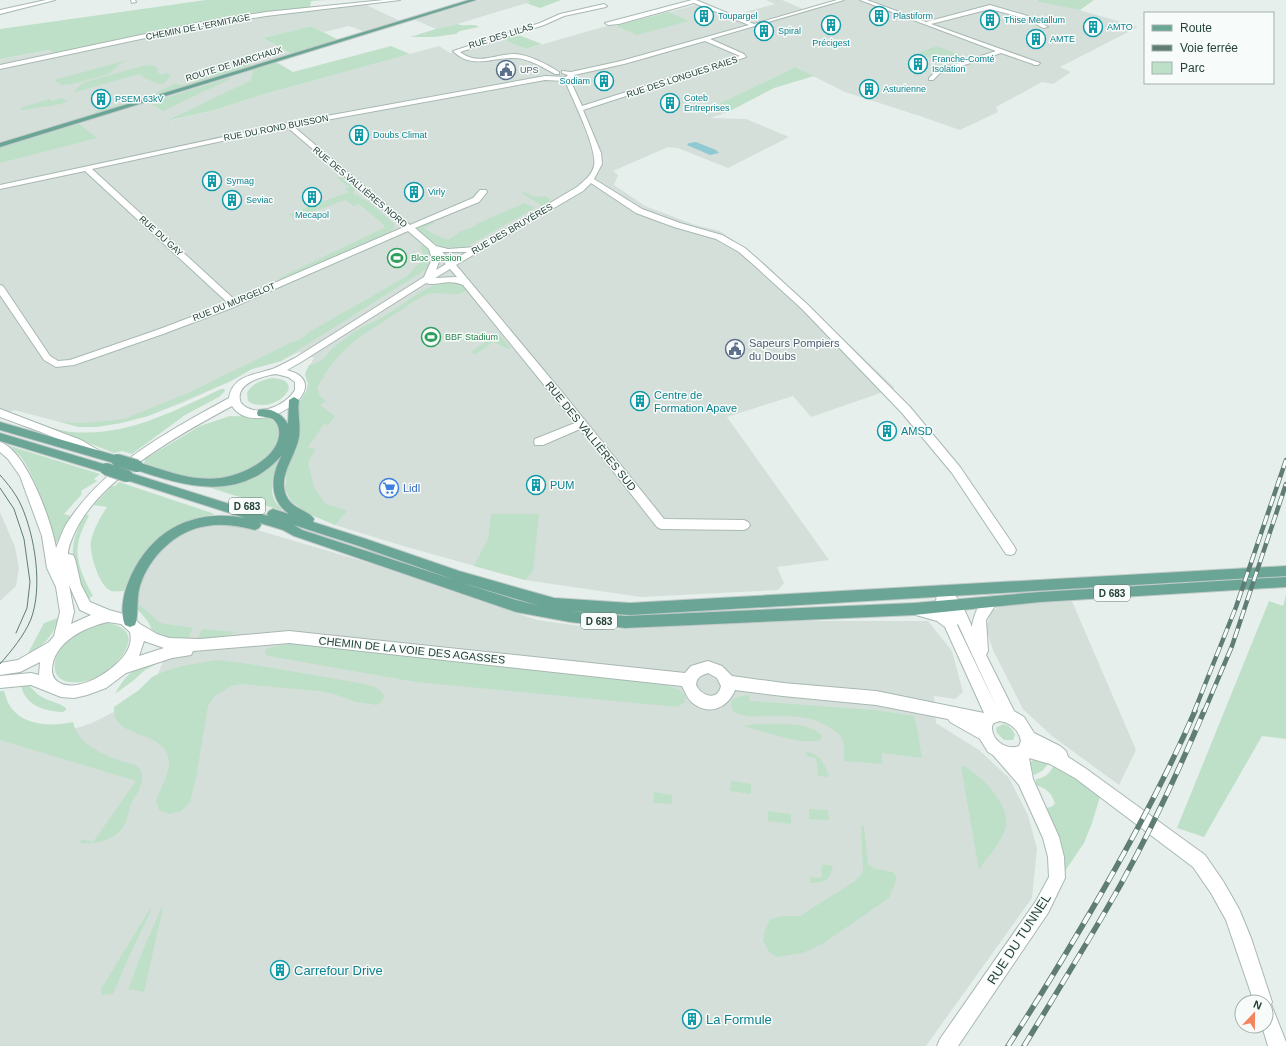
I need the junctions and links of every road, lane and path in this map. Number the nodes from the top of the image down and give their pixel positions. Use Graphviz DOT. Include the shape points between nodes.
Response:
graph roads {
  1 [pos="53,0"];
  2 [pos="398,0"];
  3 [pos="474,0"];
  4 [pos="842,0"];
  5 [pos="862,0"];
  6 [pos="693,1"];
  7 [pos="604,6"];
  8 [pos="0,12"];
  9 [pos="608,23"];
  10 [pos="927,23"];
  11 [pos="753,25"];
  12 [pos="1045,28"];
  13 [pos="705,39"];
  14 [pos="1000,52"];
  15 [pos="1036,64"];
  16 [pos="0,67"];
  17 [pos="555,75"];
  18 [pos="568,77"];
  19 [pos="931,79"];
  20 [pos="580,109"];
  21 [pos="288,125"];
  22 [pos="0,145"];
  23 [pos="87,168"];
  24 [pos="590,180"];
  25 [pos="0,187"];
  26 [pos="484,192"];
  27 [pos="408,228"];
  28 [pos="434,248"];
  29 [pos="479,248"];
  30 [pos="466,256"];
  31 [pos="451,265"];
  32 [pos="428,278"];
  33 [pos="467,282"];
  34 [pos="415,286"];
  35 [pos="1,292"];
  36 [pos="234,304"];
  37 [pos="339,333"];
  38 [pos="276,371"];
  39 [pos="298,378"];
  40 [pos="294,400"];
  41 [pos="237,404"];
  42 [pos="0,413"];
  43 [pos="262,413"];
  44 [pos="582,424"];
  45 [pos="0,426"];
  46 [pos="0,430"];
  47 [pos="0,437"];
  48 [pos="539,442"];
  49 [pos="0,446"];
  50 [pos="94,453"];
  51 [pos="111,464"];
  52 [pos="132,471"];
  53 [pos="744,525"];
  54 [pos="69,532"];
  55 [pos="298,533"];
  56 [pos="362,542"];
  57 [pos="1010,550"];
  58 [pos="1286,571"];
  59 [pos="1286,582"];
  60 [pos="62,587"];
  61 [pos="942,592"];
  62 [pos="991,601"];
  63 [pos="955,605"];
  64 [pos="942,606"];
  65 [pos="914,609"];
  66 [pos="108,616"];
  67 [pos="951,624"];
  68 [pos="133,625"];
  69 [pos="317,641"];
  70 [pos="57,643"];
  71 [pos="982,662"];
  72 [pos="124,667"];
  73 [pos="0,669"];
  74 [pos="689,680"];
  75 [pos="0,682"];
  76 [pos="728,682"];
  77 [pos="52,687"];
  78 [pos="993,721"];
  79 [pos="1024,747"];
  80 [pos="998,750"];
  81 [pos="1025,780"];
  82 [pos="1260,994"];
  83 [pos="1274,1034"];
  84 [pos="947,1046"];
  85 [pos="1278,1046"];
  1 -- 8 [label="street"];
  2 -- 16 [label="street, CHEMIN DE L'ERMITAGE" via="266,14 197,25"];
  3 -- 22 [label="main road, ROUTE DE MARCHAUX"];
  4 -- 11 [label="street"];
  5 -- 10 [label="street"];
  6 -- 9 [label="street"];
  6 -- 11 [label="street"];
  7 -- 17 [label="street, RUE DES LILAS" via="562,15 542,24 456,50 475,61 519,57"];
  10 -- 12 [label="street" via="990,7 1029,18"];
  10 -- 14 [label="street"];
  11 -- 13 [label="street"];
  13 -- 18 [label="street"];
  13 -- 20 [label="street, RUE DES LONGUES RAIES" via="742,54 743,57"];
  14 -- 15 [label="street"];
  14 -- 19 [label="street" via="938,72"];
  17 -- 18 [label="street" via="560,80"];
  17 -- 21 [label="street, RUE DU ROND BUISSON"];
  18 -- 20 [label="street, RUE DES BRUYÈRES"];
  20 -- 24 [label="street, RUE DES BRUYÈRES" via="600,160"];
  21 -- 23 [label="street, RUE DU ROND BUISSON"];
  21 -- 27 [label="street, RUE DES VALLIÈRES NORD"];
  23 -- 25 [label="street, RUE DU ROND BUISSON"];
  23 -- 36 [label="street, RUE DU GAY"];
  24 -- 29 [label="street, RUE DES BRUYÈRES" via="567,197"];
  24 -- 57 [label="street" via="639,211 719,237 742,250 758,264 805,307 906,410 956,470"];
  26 -- 27 [label="street, RUE DU MURGELOT" via="476,200"];
  27 -- 28 [label="street, RUE DES VALLIÈRES NORD"];
  27 -- 36 [label="street, RUE DU MURGELOT"];
  28 -- 29 [label="street, RUE DES VALLIÈRES NORD" via="451,251"];
  28 -- 31 [label="street, RUE DES VALLIÈRES NORD"];
  28 -- 32 [label="street" via="436,259"];
  29 -- 30 [label="street, RUE DES BRUYÈRES"];
  30 -- 31 [label="street, RUE DES BRUYÈRES"];
  30 -- 33 [label="street" via="461,268"];
  31 -- 32 [label="street, RUE DES BRUYÈRES"];
  31 -- 33 [label="street, RUE DES VALLIÈRES SUD"];
  32 -- 34 [label="street, RUE DES BRUYÈRES"];
  33 -- 34 [label="street" via="448,278"];
  33 -- 44 [label="street, RUE DES VALLIÈRES SUD"];
  34 -- 37 [label="street, RUE DES BRUYÈRES"];
  35 -- 36 [label="street, RUE DU MURGELOT" via="47,358 56,364 71,363"];
  37 -- 38 [label="street, RUE DES BRUYÈRES"];
  37 -- 39 [label="street" via="307,362"];
  38 -- 39 [label="street" via="293,374"];
  38 -- 41 [label="street" via="246,381 235,394"];
  39 -- 40 [label="street" via="301,389"];
  40 -- 43 [label="street" via="279,409"];
  40 -- 56 [label="main road" via="294,438 278,480 280,497 286,507 293,512"];
  41 -- 43 [label="street" via="246,412"];
  41 -- 54 [label="street" via="199,419 140,456 106,484 83,509"];
  42 -- 50 [label="street" via="77,443"];
  43 -- 52 [label="main road" via="278,418 284,427 284,439 279,450 269,461 242,477 200,483"];
  44 -- 48 [label="street"];
  44 -- 53 [label="street, RUE DES VALLIÈRES SUD" via="661,524"];
  45 -- 50 [label="main road"];
  46 -- 51 [label="main road, D 683"];
  47 -- 51 [label="main road, D 683"];
  49 -- 60 [label="street" via="12,456 24,475 48,536 54,568"];
  50 -- 51 [label="main road"];
  51 -- 52 [label="main road, D 683, bridge"];
  52 -- 55 [label="main road, D 683"];
  52 -- 56 [label="main road, D 683"];
  54 -- 60 [label="street" via="61,550 64,574"];
  54 -- 66 [label="street" via="70,567 85,606"];
  55 -- 65 [label="main road, D 683" via="516,606 595,621 625,622"];
  55 -- 68 [label="main road" via="240,521 213,520 199,522 167,537 145,560 137,575 130,600"];
  56 -- 61 [label="main road, D 683" via="430,567 554,604 630,609"];
  58 -- 61 [label="main road, D 683"];
  59 -- 62 [label="main road, D 683"];
  60 -- 70 [label="street" via="67,612"];
  61 -- 63 [label="street"];
  61 -- 64 [label="street"];
  62 -- 63 [label="main road, D 683"];
  62 -- 71 [label="street" via="979,619"];
  63 -- 64 [label="main road, D 683"];
  63 -- 71 [label="street"];
  64 -- 65 [label="main road, D 683"];
  64 -- 67 [label="street"];
  65 -- 67 [label="street" via="941,617"];
  66 -- 68 [label="street" via="120,617"];
  66 -- 70 [label="street" via="78,626"];
  67 -- 78 [label="street"];
  68 -- 69 [label="street, CHEMIN DE LA VOIE DES AGASSES" via="153,639 175,645 289,637"];
  68 -- 72 [label="street" via="138,638 132,657"];
  69 -- 72 [label="street" via="172,652"];
  69 -- 74 [label="street, CHEMIN DE LA VOIE DES AGASSES"];
  70 -- 73 [label="street" via="20,666"];
  70 -- 77 [label="street" via="47,658 44,669 46,679"];
  71 -- 78 [label="street"];
  72 -- 77 [label="street" via="101,684 86,689 71,692"];
  74 -- 76 [label="street" via="696,670 708,667 720,671"];
  74 -- 76 [label="street" via="693,695 709,703 724,697"];
  75 -- 77 [label="street" via="31,679"];
  76 -- 78 [label="street" via="876,698"];
  78 -- 79 [label="street" via="1021,724 1026,731"];
  78 -- 80 [label="street" via="993,746"];
  79 -- 80 [label="street" via="1006,754"];
  79 -- 81 [label="street, RUE DU TUNNEL"];
  79 -- 82 [label="street" via="1053,757 1080,773 1199,861 1233,915"];
  80 -- 81 [label="street, RUE DU TUNNEL"];
  81 -- 84 [label="street, RUE DU TUNNEL" via="1051,837 1056,857 1057,878 1042,907"];
  83 -- 85 [label="street"];
}
